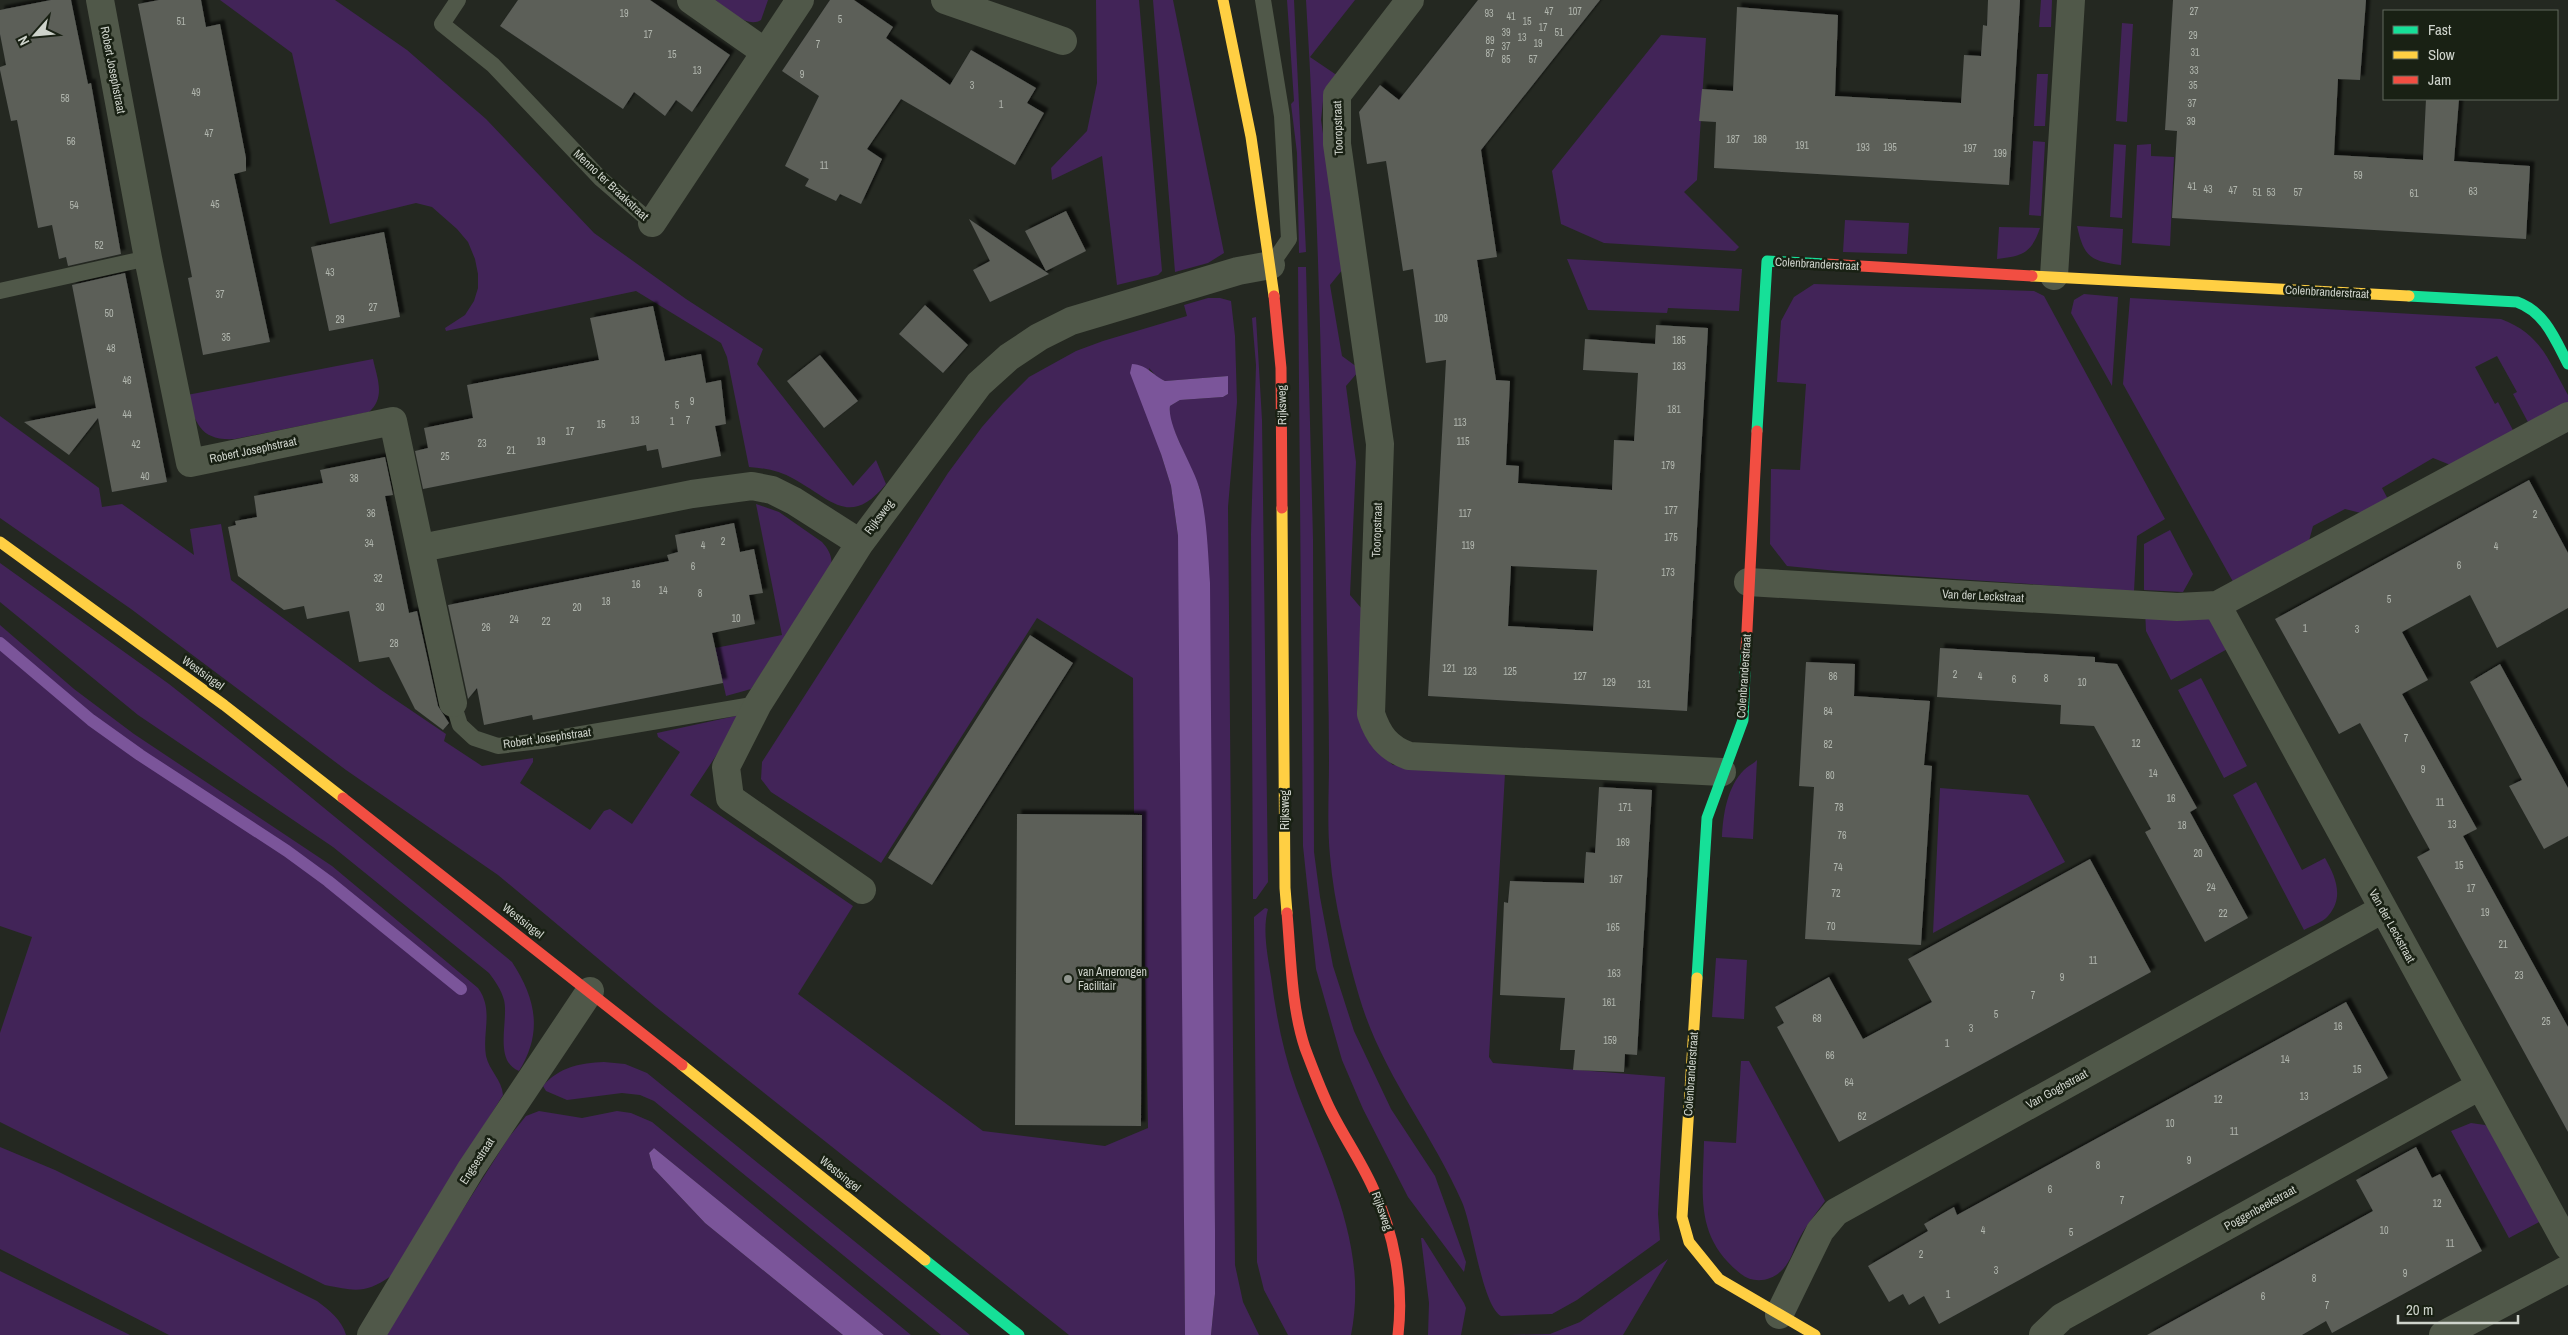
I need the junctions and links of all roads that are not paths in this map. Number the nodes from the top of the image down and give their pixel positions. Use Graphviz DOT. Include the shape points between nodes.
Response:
graph roads {
  1 [pos="100,0"];
  2 [pos="458,0"];
  3 [pos="691,0"];
  4 [pos="800,0"];
  5 [pos="945,0"];
  6 [pos="1223,0"];
  7 [pos="1231,0"];
  8 [pos="1263,0"];
  9 [pos="1410,0"];
  10 [pos="2071,0"];
  11 [pos="1063,41"];
  12 [pos="765,52"];
  13 [pos="1236,56"];
  14 [pos="652,223"];
  15 [pos="148,258"];
  16 [pos="1271,265"];
  17 [pos="2054,276"];
  18 [pos="0,291"];
  19 [pos="2568,364"];
  20 [pos="2568,416"];
  21 [pos="0,542"];
  22 [pos="860,543"];
  23 [pos="422,548"];
  24 [pos="1748,582"];
  25 [pos="2217,604"];
  26 [pos="453,703"];
  27 [pos="758,704"];
  28 [pos="1722,772"];
  29 [pos="862,890"];
  30 [pos="2383,909"];
  31 [pos="590,991"];
  32 [pos="2480,1086"];
  33 [pos="2568,1246"];
  34 [pos="2568,1270"];
  35 [pos="1779,1315"];
  36 [pos="371,1335"];
  37 [pos="1019,1335"];
  38 [pos="1398,1335"];
  39 [pos="1815,1335"];
  40 [pos="2043,1335"];
  41 [pos="2443,1335"];
  1 -- 15 [label="street, Robert Josephstraat"];
  2 -- 14 [label="lane, Menno ter Braakstraat" via="442,24 493,65 601,179"];
  3 -- 12 [label="street"];
  4 -- 12 [label="street, Menno ter Braakstraat"];
  5 -- 11 [label="street"];
  6 -- 13 [label="street, Rijksweg"];
  7 -- 13 [label="street, Rijksweg"];
  8 -- 16 [label="lane" via="1282,116 1289,239"];
  9 -- 28 [label="street, Tooropstraat" via="1336,96 1337,144 1380,444 1371,714 1379,734 1388,745 1409,756"];
  10 -- 17 [label="street"];
  12 -- 14 [label="street, Menno ter Braakstraat"];
  13 -- 16 [label="street, Rijksweg"];
  15 -- 18 [label="lane"];
  15 -- 23 [label="street, Robert Josephstraat" via="190,463 393,421"];
  16 -- 22 [label="street, Rijksweg" via="1238,271 1071,321 1008,357 979,384"];
  16 -- 38 [label="street, Rijksweg" via="1281,368 1285,888 1296,1006 1305,1047 1331,1111 1373,1187 1388,1222 1397,1263"];
  17 -- 19 [label="street, Colenbranderstraat" via="2517,302 2538,314"];
  17 -- 24 [label="street, Colenbranderstraat" via="1767,261"];
  20 -- 25 [label="street, Van der Leckstraat"];
  21 -- 31 [label="street, Westsingel" via="224,705"];
  22 -- 23 [label="street" via="794,501 772,490 752,486 692,494"];
  22 -- 27 [label="street, Rijksweg"];
  23 -- 26 [label="street, Robert Josephstraat"];
  24 -- 25 [label="street, Van der Leckstraat" via="2177,607"];
  24 -- 28 [label="street, Colenbranderstraat" via="1743,720"];
  25 -- 30 [label="street, Van der Leckstraat"];
  26 -- 27 [label="lane, Robert Josephstraat" via="460,725 474,738 498,746"];
  27 -- 29 [label="street, Rijksweg" via="726,767 730,798"];
  28 -- 35 [label="street, Colenbranderstraat" via="1707,818 1682,1217 1689,1242 1719,1279"];
  30 -- 32 [label="street, Van der Leckstraat"];
  30 -- 35 [label="street, Van Goghstraat" via="1836,1212 1820,1231"];
  31 -- 36 [label="street, Engsestraat" via="471,1169"];
  31 -- 37 [label="street, Westsingel"];
  32 -- 33 [label="street, Van der Leckstraat"];
  32 -- 40 [label="street, Poggenbeekstraat" via="2062,1317"];
  34 -- 41 [label="street"];
  35 -- 39 [label="street, Colenbranderstraat"];
}
